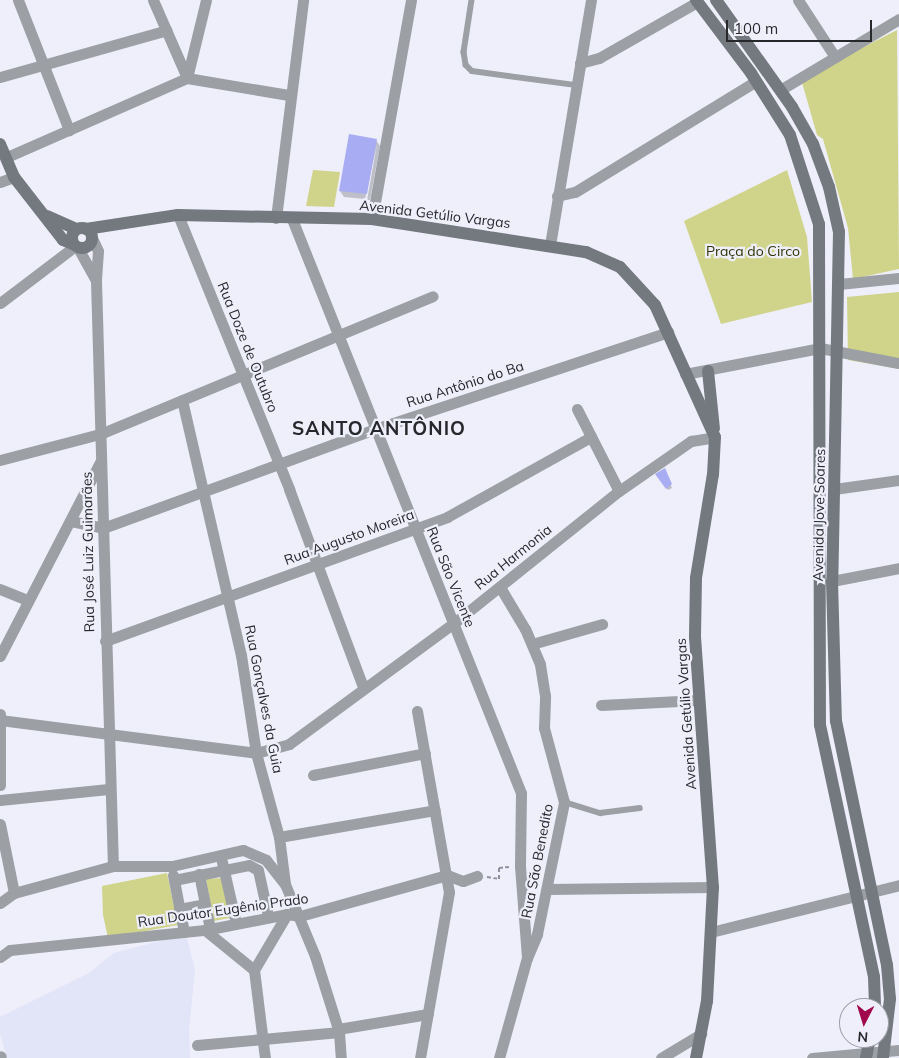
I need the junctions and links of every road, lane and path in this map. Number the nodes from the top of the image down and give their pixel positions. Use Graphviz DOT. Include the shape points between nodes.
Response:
graph roads {
  1 [pos="18,0"];
  2 [pos="153,0"];
  3 [pos="206,0"];
  4 [pos="303,0"];
  5 [pos="411,0"];
  6 [pos="472,0"];
  7 [pos="591,0"];
  8 [pos="716,0"];
  9 [pos="798,0"];
  10 [pos="697,1"];
  11 [pos="898,20"];
  12 [pos="167,30"];
  13 [pos="835,57"];
  14 [pos="580,63"];
  15 [pos="45,64"];
  16 [pos="0,77"];
  17 [pos="187,78"];
  18 [pos="756,81"];
  19 [pos="576,85"];
  20 [pos="780,90"];
  21 [pos="289,95"];
  22 [pos="69,130"];
  23 [pos="0,144"];
  24 [pos="7,157"];
  25 [pos="14,177"];
  26 [pos="0,182"];
  27 [pos="558,196"];
  28 [pos="178,215"];
  29 [pos="46,216"];
  30 [pos="276,218"];
  31 [pos="292,219"];
  32 [pos="372,219"];
  33 [pos="85,232"];
  34 [pos="550,245"];
  35 [pos="75,246"];
  36 [pos="899,278"];
  37 [pos="96,281"];
  38 [pos="839,284"];
  39 [pos="433,296"];
  40 [pos="0,303"];
  41 [pos="668,332"];
  42 [pos="338,333"];
  43 [pos="820,348"];
  44 [pos="838,350"];
  45 [pos="899,363"];
  46 [pos="708,371"];
  47 [pos="243,374"];
  48 [pos="685,374"];
  49 [pos="182,400"];
  50 [pos="577,409"];
  51 [pos="375,429"];
  52 [pos="100,434"];
  53 [pos="714,437"];
  54 [pos="592,438"];
  55 [pos="101,459"];
  56 [pos="0,460"];
  57 [pos="279,464"];
  58 [pos="899,480"];
  59 [pos="834,489"];
  60 [pos="619,491"];
  61 [pos="202,493"];
  62 [pos="71,520"];
  63 [pos="102,528"];
  64 [pos="416,529"];
  65 [pos="318,564"];
  66 [pos="899,568"];
  67 [pos="832,581"];
  68 [pos="500,587"];
  69 [pos="0,589"];
  70 [pos="228,597"];
  71 [pos="27,600"];
  72 [pos="454,623"];
  73 [pos="602,624"];
  74 [pos="105,641"];
  75 [pos="532,644"];
  76 [pos="0,656"];
  77 [pos="363,687"];
  78 [pos="699,700"];
  79 [pos="602,705"];
  80 [pos="417,711"];
  81 [pos="0,718"];
  82 [pos="107,732"];
  83 [pos="425,752"];
  84 [pos="256,753"];
  85 [pos="313,775"];
  86 [pos="0,785"];
  87 [pos="108,788"];
  88 [pos="0,800"];
  89 [pos="564,802"];
  90 [pos="640,808"];
  91 [pos="435,810"];
  92 [pos="0,824"];
  93 [pos="279,838"];
  94 [pos="221,855"];
  95 [pos="112,866"];
  96 [pos="172,866"];
  97 [pos="520,866"];
  98 [pos="224,869"];
  99 [pos="199,874"];
  100 [pos="447,875"];
  101 [pos="478,876"];
  102 [pos="174,880"];
  103 [pos="285,884"];
  104 [pos="899,885"];
  105 [pos="713,887"];
  106 [pos="547,889"];
  107 [pos="873,891"];
  108 [pos="14,893"];
  109 [pos="856,896"];
  110 [pos="0,903"];
  111 [pos="205,904"];
  112 [pos="180,909"];
  113 [pos="287,914"];
  114 [pos="268,916"];
  115 [pos="300,916"];
  116 [pos="236,924"];
  117 [pos="207,930"];
  118 [pos="184,932"];
  119 [pos="711,932"];
  120 [pos="0,957"];
  121 [pos="527,958"];
  122 [pos="254,970"];
  123 [pos="875,998"];
  124 [pos="428,1014"];
  125 [pos="338,1031"];
  126 [pos="701,1034"];
  127 [pos="264,1039"];
  128 [pos="197,1044"];
  129 [pos="899,1050"];
  130 [pos="884,1054"];
  131 [pos="867,1055"];
  132 [pos="265,1058"];
  133 [pos="341,1058"];
  134 [pos="420,1058"];
  135 [pos="499,1058"];
  136 [pos="661,1058"];
  137 [pos="696,1058"];
  138 [pos="812,1058"];
  1 -- 15 [label="street"];
  2 -- 12 [label="street"];
  3 -- 17 [label="street"];
  4 -- 21 [label="street"];
  5 -- 32 [label="street"];
  6 -- 19 [label="lane" via="464,52 466,65 472,71"];
  7 -- 14 [label="street"];
  8 -- 20 [label="main road, Avenida Jove Soares"];
  9 -- 13 [label="street"];
  10 -- 14 [label="street" via="599,58"];
  10 -- 18 [label="main road, Avenida Jove Soares"];
  11 -- 13 [label="street"];
  12 -- 15 [label="street"];
  12 -- 17 [label="street"];
  13 -- 20 [label="street"];
  14 -- 19 [label="street"];
  15 -- 16 [label="street"];
  15 -- 22 [label="street"];
  17 -- 21 [label="street"];
  17 -- 22 [label="street"];
  18 -- 27 [label="street" via="575,192"];
  18 -- 43 [label="main road, Avenida Jove Soares" via="790,136 819,224"];
  19 -- 27 [label="street"];
  20 -- 38 [label="main road, Avenida Jove Soares" via="813,144 829,187 840,232"];
  21 -- 30 [label="street"];
  22 -- 24 [label="street"];
  23 -- 24 [label="main road"];
  24 -- 25 [label="main road"];
  25 -- 26 [label="street"];
  25 -- 29 [label="main road"];
  27 -- 34 [label="street"];
  28 -- 30 [label="main road, Avenida Getúlio Vargas"];
  28 -- 33 [label="main road, Avenida Getúlio Vargas"];
  28 -- 47 [label="street, Rua Doze de Outubro"];
  29 -- 33 [label="main road"];
  29 -- 35 [label="main road" via="63,240"];
  30 -- 31 [label="main road, Avenida Getúlio Vargas"];
  31 -- 32 [label="main road, Avenida Getúlio Vargas"];
  31 -- 42 [label="street, Rua São Vicente"];
  32 -- 34 [label="main road, Avenida Getúlio Vargas"];
  33 -- 35 [label="main road" via="72,235"];
  33 -- 35 [label="main road" via="87,247"];
  33 -- 37 [label="street, Rua José Luiz Guimarães" via="98,251"];
  34 -- 41 [label="main road, Avenida Getúlio Vargas" via="586,252 620,267 655,305"];
  35 -- 37 [label="street"];
  35 -- 40 [label="street"];
  36 -- 38 [label="street"];
  37 -- 52 [label="street, Rua José Luiz Guimarães"];
  38 -- 44 [label="main road, Avenida Jove Soares"];
  39 -- 42 [label="street"];
  41 -- 48 [label="main road, Avenida Getúlio Vargas"];
  41 -- 51 [label="street, Rua Antônio do Ba"];
  42 -- 47 [label="street"];
  42 -- 51 [label="street, Rua São Vicente"];
  43 -- 44 [label="street"];
  43 -- 46 [label="street"];
  43 -- 109 [label="main road, Avenida Jove Soares" via="820,725"];
  44 -- 45 [label="street"];
  44 -- 59 [label="main road, Avenida Jove Soares"];
  46 -- 48 [label="street"];
  46 -- 53 [label="main road"];
  47 -- 49 [label="street"];
  47 -- 57 [label="street, Rua Doze de Outubro"];
  48 -- 53 [label="main road, Avenida Getúlio Vargas"];
  49 -- 52 [label="street"];
  49 -- 61 [label="street, Rua Gonçalves da Guia"];
  50 -- 54 [label="street"];
  51 -- 57 [label="street, Rua Antônio do Ba"];
  51 -- 64 [label="street, Rua São Vicente"];
  52 -- 55 [label="street, Rua José Luiz Guimarães"];
  52 -- 56 [label="street"];
  53 -- 60 [label="street, Rua Harmonia" via="691,441"];
  53 -- 78 [label="main road, Avenida Getúlio Vargas" via="713,474 696,578"];
  54 -- 60 [label="street"];
  54 -- 64 [label="street, Rua Augusto Moreira" via="447,517"];
  55 -- 62 [label="street"];
  55 -- 63 [label="street, Rua José Luiz Guimarães"];
  57 -- 61 [label="street, Rua Antônio do Ba"];
  57 -- 65 [label="street, Rua Doze de Outubro"];
  58 -- 59 [label="street"];
  59 -- 67 [label="main road, Avenida Jove Soares"];
  60 -- 68 [label="street, Rua Harmonia"];
  61 -- 63 [label="street, Rua Antônio do Ba"];
  61 -- 70 [label="street, Rua Gonçalves da Guia"];
  62 -- 63 [label="street"];
  62 -- 71 [label="street"];
  63 -- 74 [label="street, Rua José Luiz Guimarães"];
  64 -- 65 [label="street, Rua Augusto Moreira"];
  64 -- 72 [label="street, Rua São Vicente"];
  65 -- 70 [label="street, Rua Augusto Moreira"];
  65 -- 77 [label="street, Rua Doze de Outubro"];
  66 -- 67 [label="street"];
  67 -- 107 [label="main road, Avenida Jove Soares" via="836,721 841,756"];
  68 -- 72 [label="street, Rua Harmonia"];
  68 -- 75 [label="street, Rua São Benedito"];
  69 -- 71 [label="street"];
  70 -- 74 [label="street, Rua Augusto Moreira"];
  70 -- 84 [label="street, Rua Gonçalves da Guia" via="241,655"];
  71 -- 76 [label="street"];
  72 -- 77 [label="street, Rua Harmonia"];
  72 -- 97 [label="street, Rua São Vicente" via="521,793"];
  73 -- 75 [label="street"];
  74 -- 82 [label="street, Rua José Luiz Guimarães"];
  75 -- 89 [label="street, Rua São Benedito" via="540,664 545,696 544,728"];
  77 -- 84 [label="street, Rua Harmonia" via="289,744"];
  78 -- 79 [label="street"];
  78 -- 105 [label="main road, Avenida Getúlio Vargas"];
  80 -- 83 [label="street"];
  81 -- 82 [label="street"];
  81 -- 86 [label="street"];
  82 -- 84 [label="street"];
  82 -- 87 [label="street, Rua José Luiz Guimarães"];
  83 -- 85 [label="street"];
  83 -- 91 [label="street"];
  84 -- 93 [label="street, Rua Gonçalves da Guia"];
  87 -- 88 [label="street"];
  87 -- 95 [label="street, Rua José Luiz Guimarães"];
  89 -- 90 [label="lane" via="600,813"];
  89 -- 106 [label="street, Rua São Benedito"];
  91 -- 93 [label="street"];
  91 -- 100 [label="street"];
  92 -- 108 [label="street"];
  93 -- 103 [label="street, Rua Gonçalves da Guia"];
  94 -- 96 [label="street"];
  94 -- 98 [label="street"];
  94 -- 103 [label="street" via="243,850 254,852 266,860"];
  95 -- 96 [label="street"];
  95 -- 108 [label="street"];
  96 -- 102 [label="street"];
  97 -- 101 [label="path" via="499,868 499,878"];
  97 -- 121 [label="street, Rua São Vicente"];
  98 -- 99 [label="street"];
  98 -- 114 [label="street" via="249,865 258,870"];
  98 -- 116 [label="street"];
  99 -- 102 [label="street"];
  99 -- 111 [label="street"];
  100 -- 101 [label="street, Rua Doutor Eugênio Prado" via="462,880"];
  100 -- 115 [label="street, Rua Doutor Eugênio Prado"];
  100 -- 124 [label="street" via="449,892"];
  102 -- 112 [label="street"];
  103 -- 115 [label="street, Rua Gonçalves da Guia"];
  104 -- 107 [label="street"];
  105 -- 106 [label="street"];
  105 -- 119 [label="main road, Avenida Getúlio Vargas"];
  106 -- 121 [label="street, Rua São Benedito" via="537,934"];
  107 -- 109 [label="street"];
  107 -- 130 [label="main road, Avenida Jove Soares" via="890,999"];
  108 -- 110 [label="street"];
  109 -- 119 [label="street"];
  109 -- 123 [label="main road, Avenida Jove Soares" via="874,978"];
  111 -- 112 [label="street"];
  111 -- 117 [label="street"];
  112 -- 118 [label="street"];
  113 -- 114 [label="street, Rua Doutor Eugênio Prado"];
  113 -- 115 [label="street, Rua Doutor Eugênio Prado"];
  113 -- 122 [label="street"];
  114 -- 116 [label="street, Rua Doutor Eugênio Prado"];
  115 -- 125 [label="street, Rua Gonçalves da Guia"];
  116 -- 117 [label="street, Rua Doutor Eugênio Prado"];
  117 -- 118 [label="street, Rua Doutor Eugênio Prado"];
  117 -- 122 [label="street"];
  118 -- 120 [label="street, Rua Doutor Eugênio Prado" via="10,950"];
  119 -- 126 [label="main road, Avenida Getúlio Vargas" via="707,1001"];
  121 -- 135 [label="street, Rua São Benedito"];
  122 -- 127 [label="street"];
  124 -- 125 [label="street"];
  124 -- 134 [label="street"];
  125 -- 127 [label="street"];
  125 -- 133 [label="street, Rua Gonçalves da Guia"];
  126 -- 136 [label="street"];
  126 -- 137 [label="main road, Avenida Getúlio Vargas"];
  127 -- 128 [label="street"];
  127 -- 132 [label="street"];
  129 -- 130 [label="street"];
  130 -- 131 [label="street"];
  131 -- 138 [label="street"];
}
